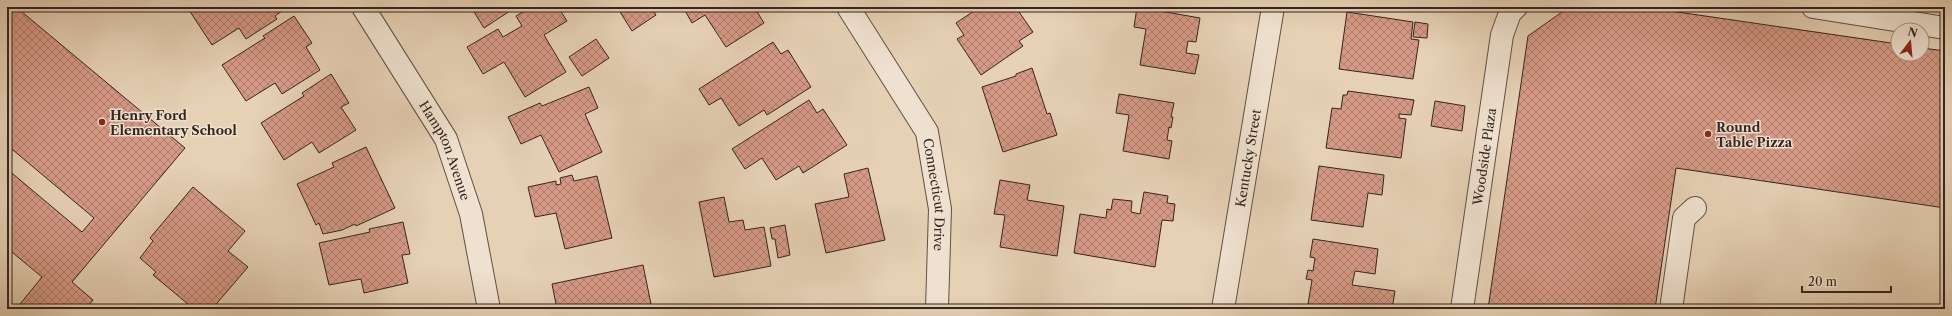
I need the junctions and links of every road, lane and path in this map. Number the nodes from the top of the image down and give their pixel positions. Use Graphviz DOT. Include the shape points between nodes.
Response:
graph roads {
  1 [pos="364,7"];
  2 [pos="848,7"];
  3 [pos="1273,7"];
  4 [pos="1516,7"];
  5 [pos="1814,7"];
  6 [pos="1945,28"];
  7 [pos="1695,208"];
  8 [pos="489,309"];
  9 [pos="937,309"];
  10 [pos="1223,309"];
  11 [pos="1462,309"];
  12 [pos="1671,309"];
  1 -- 8 [label="street, Hampton Avenue" via="446,139 471,214"];
  2 -- 9 [label="street, Connecticut Drive" via="928,132 940,209"];
  3 -- 10 [label="street, Kentucky Street"];
  4 -- 11 [label="street, Woodside Plaza" via="1510,12 1502,35"];
  5 -- 6 [label="street"];
  7 -- 12 [label="street" via="1684,218"];
}
